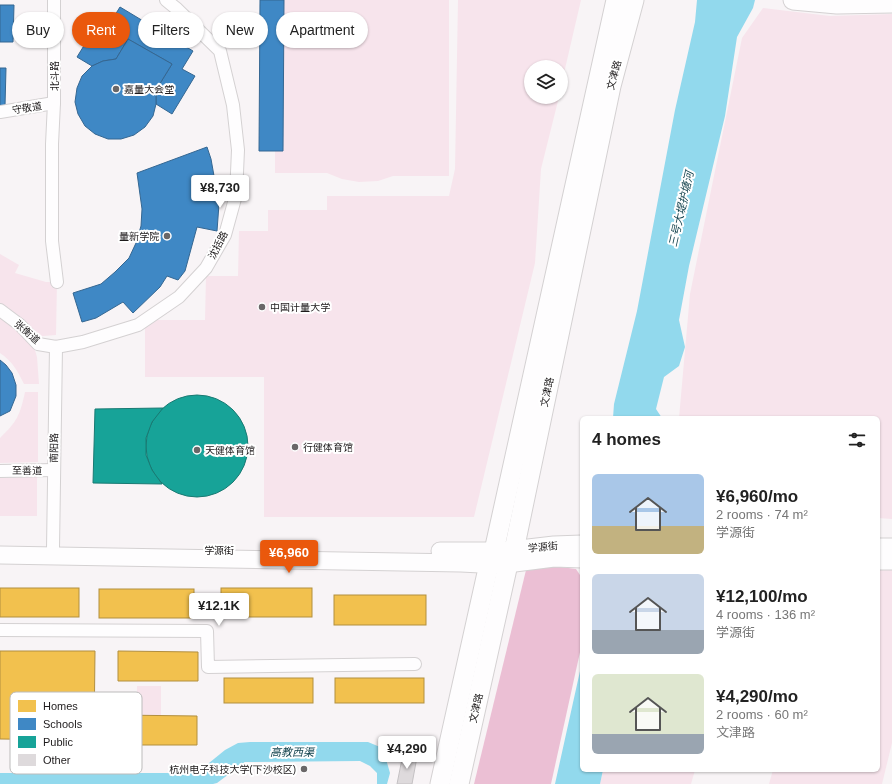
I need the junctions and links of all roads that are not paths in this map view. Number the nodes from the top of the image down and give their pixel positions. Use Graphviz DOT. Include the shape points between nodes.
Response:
graph roads {
  1 [pos="54,0"];
  2 [pos="166,0"];
  3 [pos="616,0"];
  4 [pos="634,0"];
  5 [pos="793,0"];
  6 [pos="892,3"];
  7 [pos="54,103"];
  8 [pos="0,112"];
  9 [pos="57,282"];
  10 [pos="0,310"];
  11 [pos="56,347"];
  12 [pos="54,470"];
  13 [pos="0,471"];
  14 [pos="880,547"];
  15 [pos="892,547"];
  16 [pos="0,549"];
  17 [pos="53,549"];
  18 [pos="580,554"];
  19 [pos="0,555"];
  20 [pos="511,557"];
  21 [pos="491,558"];
  22 [pos="880,561"];
  23 [pos="892,561"];
  24 [pos="0,630"];
  25 [pos="414,664"];
  26 [pos="440,784"];
  27 [pos="459,784"];
  1 -- 7 [label="street, 北斗路"];
  2 -- 11 [label="street, 沈括路" via="220,51 233,105 238,150 236,195 225,235 206,268 179,297 138,325 83,342"];
  3 -- 21 [label="main road, 文津路"];
  4 -- 20 [label="main road, 文津路" via="611,86"];
  5 -- 6 [label="main road" via="837,4"];
  7 -- 8 [label="street, 守敬道"];
  7 -- 9 [label="street, 北斗路" via="52,241"];
  10 -- 11 [label="street, 张衡道" via="20,325 38,344"];
  11 -- 12 [label="street, 南阳路"];
  12 -- 13 [label="street, 至善道"];
  12 -- 17 [label="street, 南阳路"];
  14 -- 15 [label="main road"];
  16 -- 17 [label="main road, 学源街"];
  17 -- 21 [label="main road, 学源街"];
  18 -- 20 [label="main road, 学源街" via="554,558"];
  18 -- 20 [label="main road, 学源街" via="554,545"];
  19 -- 21 [label="main road, 学源街" via="453,562"];
  20 -- 21 [label="main road, 学源街"];
  20 -- 27 [label="main road, 文津路"];
  21 -- 26 [label="main road, 文津路"];
  22 -- 23 [label="main road"];
  24 -- 25 [label="street" via="207,631 208,667"];
}
